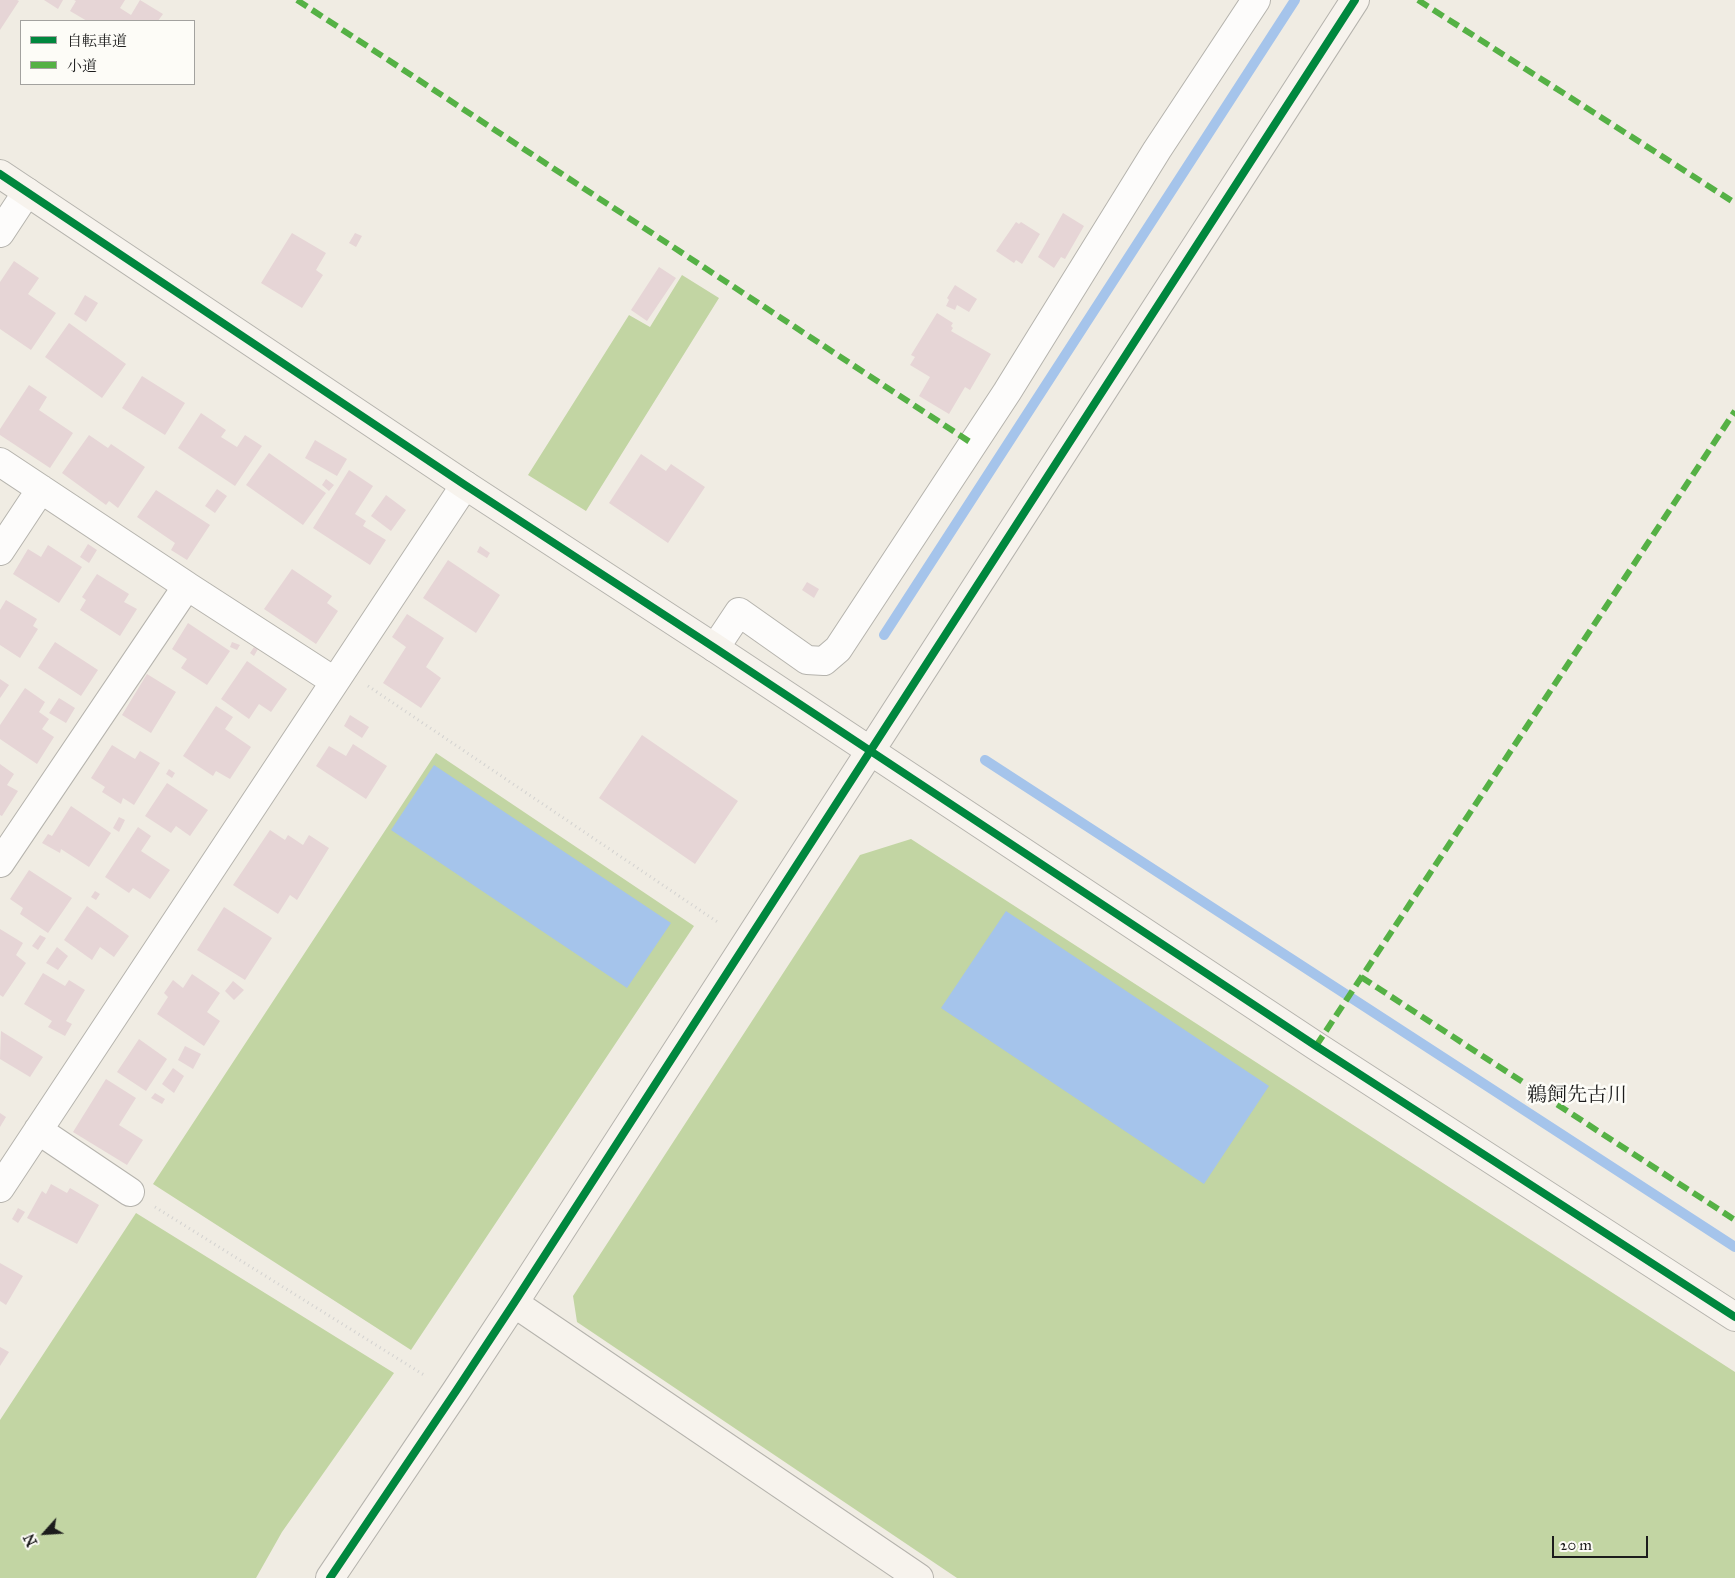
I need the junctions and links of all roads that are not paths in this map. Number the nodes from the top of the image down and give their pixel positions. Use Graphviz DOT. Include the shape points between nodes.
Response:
graph roads {
  1 [pos="1256,0"];
  2 [pos="1355,0"];
  3 [pos="0,174"];
  4 [pos="27,192"];
  5 [pos="0,233"];
  6 [pos="0,462"];
  7 [pos="465,485"];
  8 [pos="41,489"];
  9 [pos="0,551"];
  10 [pos="187,586"];
  11 [pos="715,648"];
  12 [pos="338,675"];
  13 [pos="869,751"];
  14 [pos="0,863"];
  15 [pos="38,1130"];
  16 [pos="0,1188"];
  17 [pos="130,1192"];
  18 [pos="514,1302"];
  19 [pos="1735,1317"];
  20 [pos="330,1578"];
  21 [pos="919,1578"];
  1 -- 11 [label="street" via="1157,150 1007,392 838,649 824,661 807,660 739,612"];
  2 -- 13 [label="street"];
  3 -- 4 [label="street"];
  4 -- 5 [label="street"];
  4 -- 7 [label="street"];
  6 -- 8 [label="street"];
  7 -- 11 [label="street"];
  7 -- 12 [label="street"];
  8 -- 9 [label="street"];
  8 -- 10 [label="street"];
  10 -- 12 [label="street"];
  10 -- 14 [label="street"];
  11 -- 13 [label="street"];
  12 -- 15 [label="street"];
  13 -- 18 [label="street"];
  13 -- 19 [label="street"];
  15 -- 16 [label="street"];
  15 -- 17 [label="street"];
  18 -- 20 [label="street"];
  18 -- 21 [label="street"];
}
